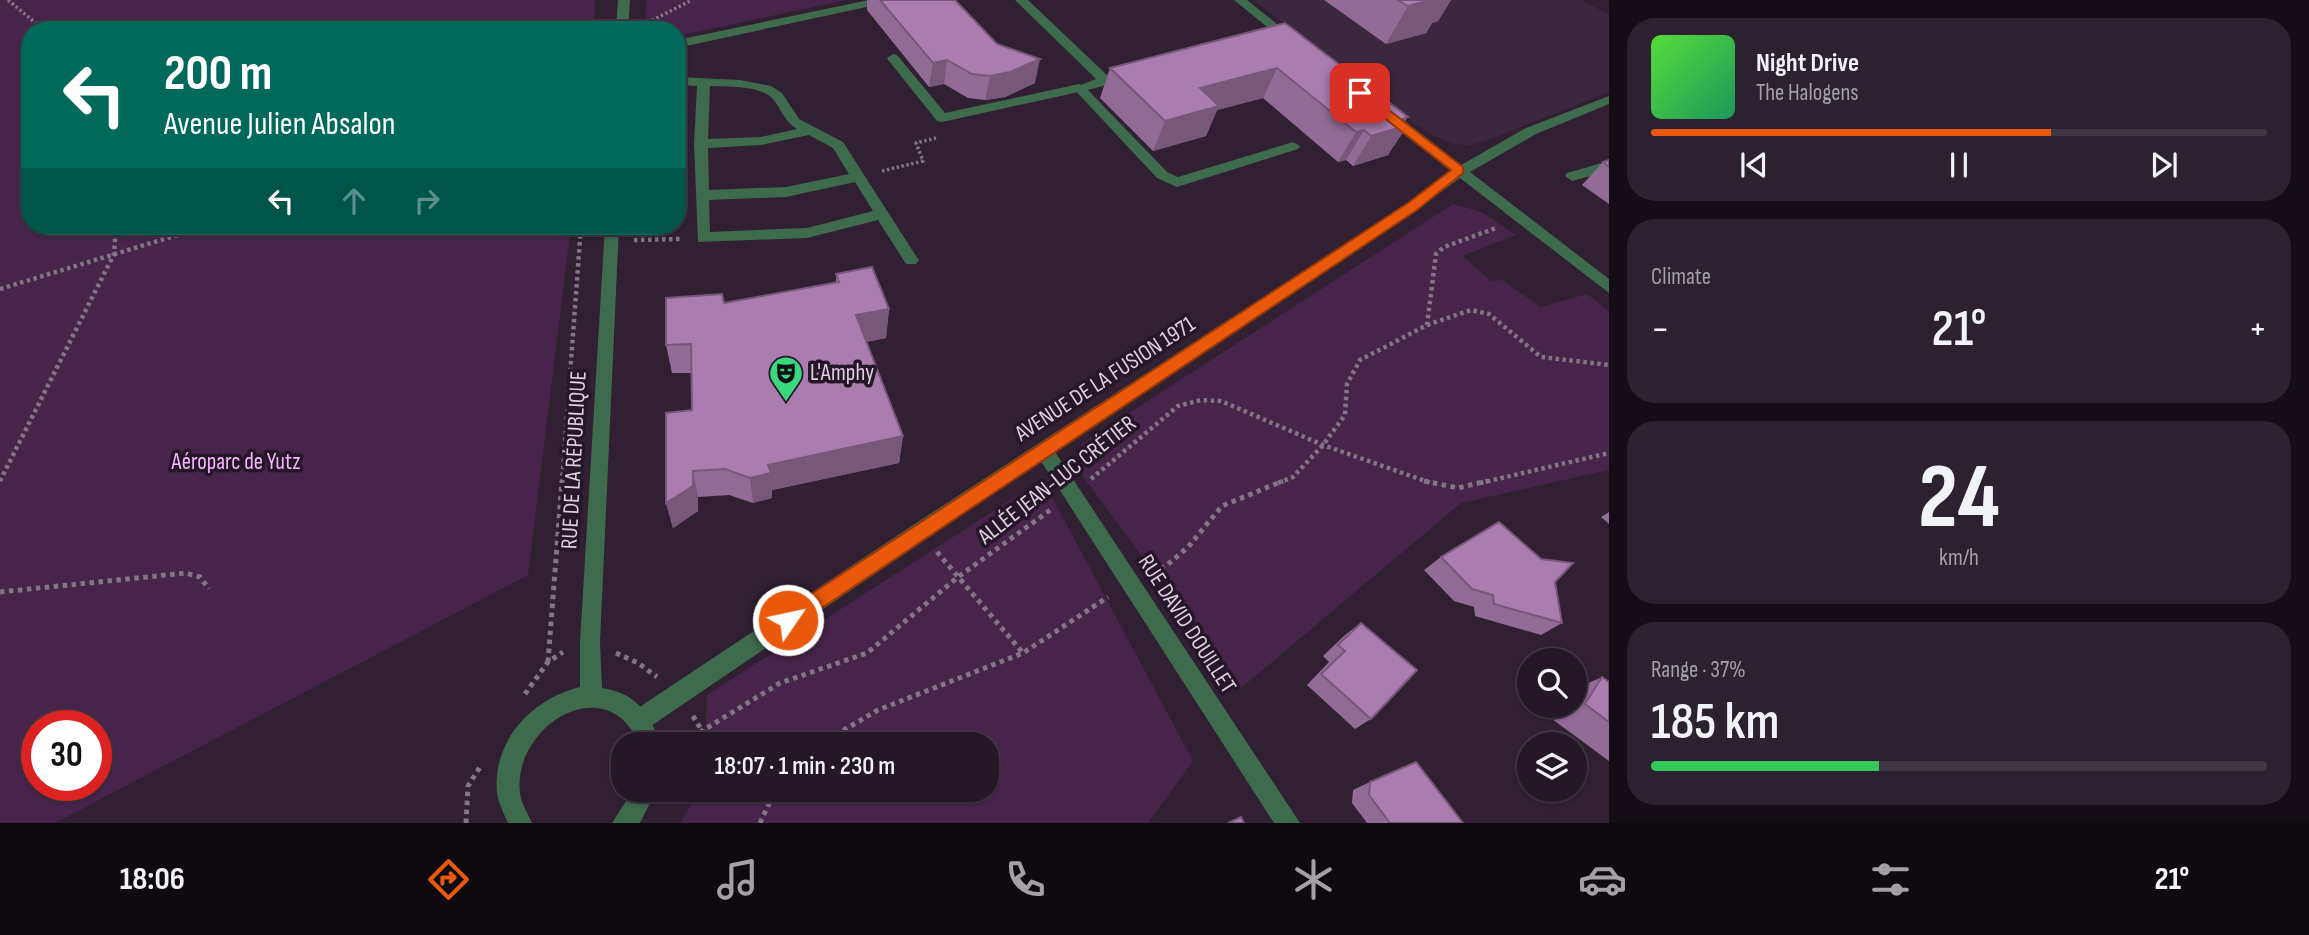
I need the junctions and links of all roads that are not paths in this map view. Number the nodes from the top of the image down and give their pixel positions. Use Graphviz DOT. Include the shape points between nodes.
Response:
graph roads {
  1 [pos="624,0"];
  2 [pos="885,0"];
  3 [pos="1021,0"];
  4 [pos="1240,0"];
  5 [pos="623,21"];
  6 [pos="1284,34"];
  7 [pos="1266,38"];
  8 [pos="686,42"];
  9 [pos="1307,52"];
  10 [pos="893,58"];
  11 [pos="1139,72"];
  12 [pos="1105,81"];
  13 [pos="686,82"];
  14 [pos="704,83"];
  15 [pos="1079,88"];
  16 [pos="1609,100"];
  17 [pos="1381,110"];
  18 [pos="809,131"];
  19 [pos="701,144"];
  20 [pos="1293,146"];
  21 [pos="1609,166"];
  22 [pos="1459,170"];
  23 [pos="1572,176"];
  24 [pos="858,177"];
  25 [pos="702,195"];
  26 [pos="882,214"];
  27 [pos="612,235"];
  28 [pos="911,260"];
  29 [pos="1609,287"];
  30 [pos="1044,451"];
  31 [pos="591,696"];
  32 [pos="640,720"];
  33 [pos="645,732"];
  34 [pos="640,802"];
  35 [pos="520,823"];
  36 [pos="624,823"];
  37 [pos="1289,823"];
  1 -- 5 [label="street"];
  2 -- 8 [label="street"];
  3 -- 12 [label="street"];
  4 -- 6 [label="street"];
  6 -- 7 [label="street"];
  6 -- 9 [label="street"];
  10 -- 15 [label="street" via="942,118"];
  11 -- 12 [label="street"];
  12 -- 15 [label="street"];
  13 -- 14 [label="street"];
  14 -- 18 [label="street" via="766,89"];
  14 -- 19 [label="street"];
  15 -- 20 [label="street" via="1162,175 1177,182"];
  16 -- 22 [label="street, AVENUE DE LA FUSION 1971" via="1529,133"];
  17 -- 22 [label="street"];
  18 -- 19 [label="street" via="761,141"];
  18 -- 24 [label="street" via="838,145"];
  19 -- 25 [label="street"];
  21 -- 23 [label="street"];
  22 -- 29 [label="street"];
  22 -- 30 [label="street, AVENUE DE LA FUSION 1971" via="1413,206"];
  24 -- 25 [label="street" via="786,192"];
  24 -- 26 [label="street"];
  25 -- 26 [label="street" via="703,238 807,233"];
  26 -- 28 [label="street"];
  27 -- 31 [label="street, RUE DE LA RÉPUBLIQUE"];
  30 -- 32 [label="street, AVENUE DE LA FUSION 1971"];
  30 -- 37 [label="street, RUE DAVID DOUILLET"];
  31 -- 32 [label="street" via="618,703"];
  31 -- 35 [label="street" via="562,702 536,719 516,744 506,775 512,812"];
  32 -- 33 [label="street"];
  34 -- 36 [label="street"];
}
